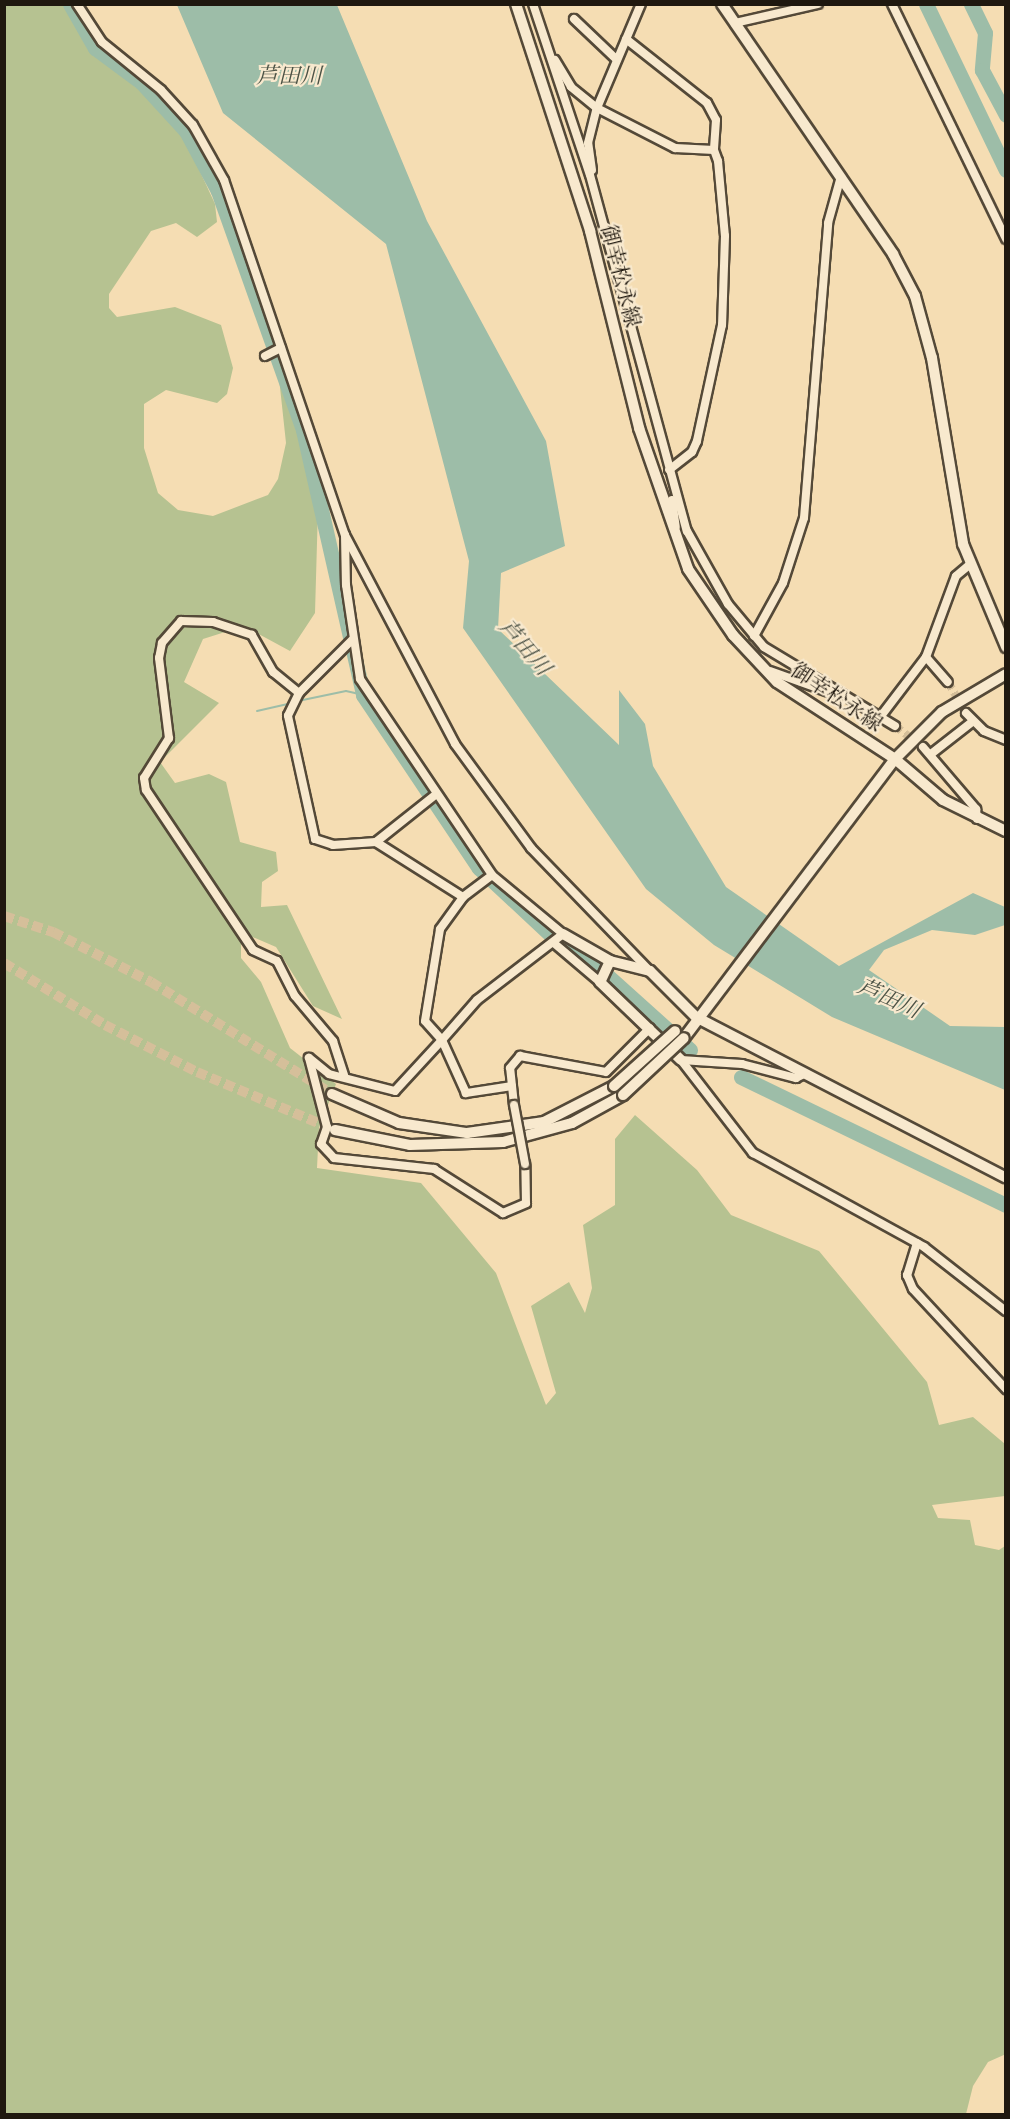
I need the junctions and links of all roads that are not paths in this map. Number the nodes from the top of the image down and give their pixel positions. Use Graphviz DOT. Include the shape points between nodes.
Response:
graph roads {
  1 [pos="77,4"];
  2 [pos="516,4"];
  3 [pos="533,4"];
  4 [pos="641,4"];
  5 [pos="722,4"];
  6 [pos="818,4"];
  7 [pos="892,4"];
  8 [pos="574,19"];
  9 [pos="735,23"];
  10 [pos="626,39"];
  11 [pos="555,60"];
  12 [pos="617,60"];
  13 [pos="597,108"];
  14 [pos="714,150"];
  15 [pos="590,176"];
  16 [pos="840,180"];
  17 [pos="1005,239"];
  18 [pos="281,348"];
  19 [pos="265,356"];
  20 [pos="669,473"];
  21 [pos="345,535"];
  22 [pos="675,537"];
  23 [pos="969,565"];
  24 [pos="754,636"];
  25 [pos="352,640"];
  26 [pos="1005,647"];
  27 [pos="926,657"];
  28 [pos="760,666"];
  29 [pos="1005,674"];
  30 [pos="948,682"];
  31 [pos="844,697"];
  32 [pos="296,699"];
  33 [pos="966,713"];
  34 [pos="881,716"];
  35 [pos="972,722"];
  36 [pos="895,726"];
  37 [pos="1005,740"];
  38 [pos="924,747"];
  39 [pos="931,754"];
  40 [pos="895,759"];
  41 [pos="435,795"];
  42 [pos="977,819"];
  43 [pos="1005,831"];
  44 [pos="376,842"];
  45 [pos="489,877"];
  46 [pos="463,897"];
  47 [pos="562,934"];
  48 [pos="555,944"];
  49 [pos="610,961"];
  50 [pos="650,971"];
  51 [pos="600,982"];
  52 [pos="696,1017"];
  53 [pos="650,1028"];
  54 [pos="680,1034"];
  55 [pos="442,1040"];
  56 [pos="681,1060"];
  57 [pos="804,1074"];
  58 [pos="344,1076"];
  59 [pos="512,1086"];
  60 [pos="332,1094"];
  61 [pos="335,1130"];
  62 [pos="1005,1178"];
  63 [pos="917,1244"];
  64 [pos="1005,1311"];
  65 [pos="1005,1389"];
  1 -- 18 [label="street" via="102,42 161,90 193,125 224,180"];
  2 -- 22 [label="main road, 御幸松永線" via="590,231 639,428"];
  3 -- 11 [label="street"];
  4 -- 10 [label="street"];
  5 -- 9 [label="main road"];
  6 -- 9 [label="street"];
  7 -- 17 [label="street"];
  8 -- 12 [label="street"];
  9 -- 16 [label="main road"];
  10 -- 12 [label="street"];
  10 -- 14 [label="street" via="707,103 716,120"];
  11 -- 13 [label="street" via="571,87"];
  11 -- 15 [label="street"];
  12 -- 13 [label="street"];
  13 -- 14 [label="street" via="675,148"];
  13 -- 15 [label="street" via="588,143"];
  14 -- 20 [label="street" via="725,236 722,325 697,441 692,452"];
  15 -- 20 [label="street"];
  16 -- 23 [label="main road" via="893,254 915,296"];
  16 -- 24 [label="street" via="828,223 804,518 783,583"];
  18 -- 19 [label="street"];
  18 -- 21 [label="street"];
  20 -- 22 [label="street"];
  20 -- 24 [label="street" via="708,572"];
  21 -- 25 [label="street"];
  21 -- 50 [label="street" via="421,686 487,791 579,902"];
  22 -- 28 [label="main road, 御幸松永線" via="709,603"];
  23 -- 26 [label="main road"];
  23 -- 27 [label="street" via="956,576"];
  24 -- 31 [label="street"];
  25 -- 32 [label="street"];
  25 -- 41 [label="street" via="360,679"];
  27 -- 30 [label="street"];
  27 -- 34 [label="street"];
  28 -- 31 [label="street" via="800,686"];
  28 -- 40 [label="main road, 御幸松永線" via="797,698"];
  29 -- 40 [label="main road" via="942,712"];
  31 -- 34 [label="street"];
  32 -- 44 [label="street" via="289,727 315,838 333,845"];
  32 -- 58 [label="street" via="273,672 252,635 213,622 182,621 162,643 159,658 169,738 144,777 146,790 253,950 277,961 294,996 333,1041"];
  33 -- 35 [label="street"];
  34 -- 36 [label="street"];
  35 -- 37 [label="street"];
  35 -- 39 [label="street"];
  38 -- 39 [label="street"];
  39 -- 42 [label="street" via="954,789 976,809"];
  40 -- 42 [label="main road" via="943,800"];
  40 -- 52 [label="main road, 御幸松永線"];
  41 -- 44 [label="street"];
  41 -- 45 [label="street"];
  42 -- 43 [label="main road"];
  44 -- 46 [label="street"];
  45 -- 46 [label="street"];
  45 -- 47 [label="street"];
  46 -- 55 [label="street" via="439,934 425,1021"];
  47 -- 48 [label="street"];
  47 -- 49 [label="main road"];
  48 -- 51 [label="street"];
  48 -- 55 [label="street" via="477,1000"];
  49 -- 50 [label="main road"];
  49 -- 51 [label="main road"];
  50 -- 52 [label="main road"];
  51 -- 53 [label="main road"];
  52 -- 54 [label="main road"];
  52 -- 57 [label="main road"];
  53 -- 56 [label="main road"];
  53 -- 59 [label="street" via="606,1072 520,1056 510,1068"];
  54 -- 60 [label="main road, bridge" via="614,1086 544,1122 467,1133 399,1123"];
  54 -- 61 [label="main road, bridge" via="623,1095 572,1123 503,1142 410,1145"];
  55 -- 58 [label="street" via="395,1091"];
  55 -- 59 [label="street" via="466,1093"];
  56 -- 57 [label="street" via="742,1064 796,1078"];
  56 -- 63 [label="street" via="753,1154"];
  57 -- 62 [label="main road"];
  58 -- 59 [label="street, bridge" via="330,1074 309,1058 327,1127 321,1144 334,1158 435,1168 504,1213 526,1203 525,1164"];
  63 -- 64 [label="street"];
  63 -- 65 [label="street" via="907,1275 913,1289"];
}
